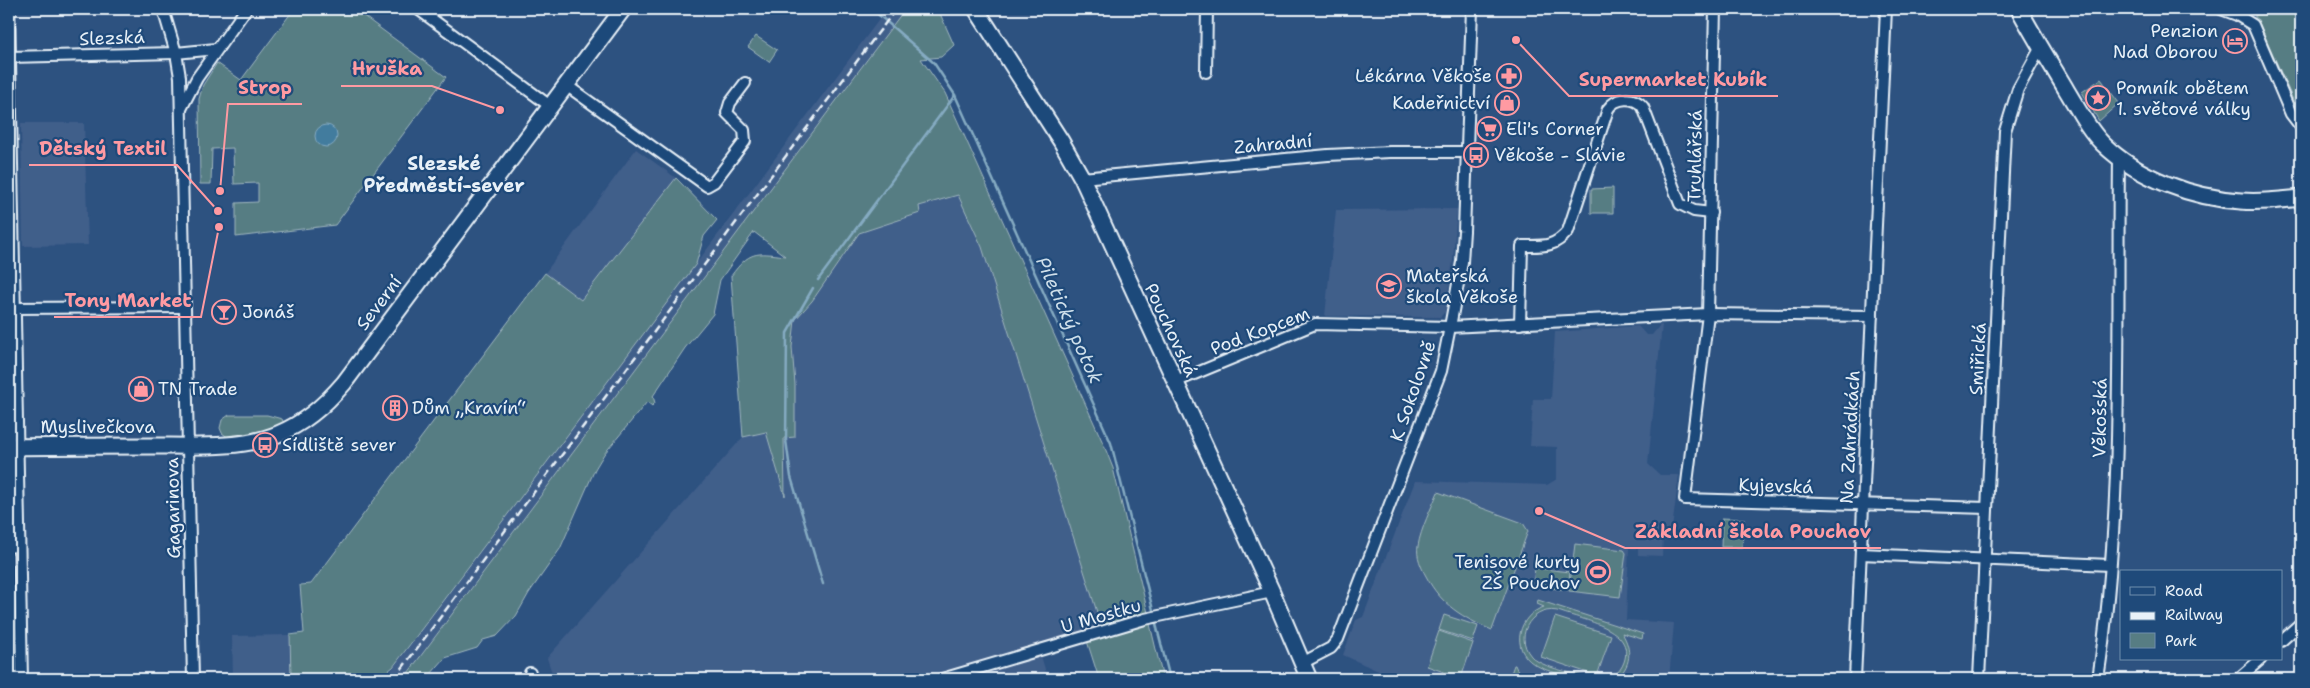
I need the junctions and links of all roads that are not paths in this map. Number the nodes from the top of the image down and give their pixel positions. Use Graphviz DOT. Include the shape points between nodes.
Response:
graph roads {
  1 [pos="9,9"];
  2 [pos="162,9"];
  3 [pos="246,9"];
  4 [pos="418,9"];
  5 [pos="623,9"];
  6 [pos="976,9"];
  7 [pos="1207,9"];
  8 [pos="1472,9"];
  9 [pos="1715,9"];
  10 [pos="1886,9"];
  11 [pos="2019,9"];
  12 [pos="2221,9"];
  13 [pos="2041,47"];
  14 [pos="216,50"];
  15 [pos="176,53"];
  16 [pos="9,57"];
  17 [pos="1206,72"];
  18 [pos="745,82"];
  19 [pos="566,85"];
  20 [pos="550,106"];
  21 [pos="181,110"];
  22 [pos="2301,127"];
  23 [pos="1468,152"];
  24 [pos="2119,157"];
  25 [pos="1082,178"];
  26 [pos="10,188"];
  27 [pos="2301,198"];
  28 [pos="1711,213"];
  29 [pos="185,306"];
  30 [pos="11,308"];
  31 [pos="1708,314"];
  32 [pos="1872,316"];
  33 [pos="1520,324"];
  34 [pos="1450,327"];
  35 [pos="1175,382"];
  36 [pos="188,446"];
  37 [pos="13,447"];
  38 [pos="1685,499"];
  39 [pos="1863,505"];
  40 [pos="1987,508"];
  41 [pos="14,546"];
  42 [pos="1861,554"];
  43 [pos="1984,559"];
  44 [pos="2110,564"];
  45 [pos="1272,592"];
  46 [pos="2301,623"];
  47 [pos="2282,640"];
  48 [pos="2260,660"];
  49 [pos="1302,662"];
  50 [pos="9,677"];
  51 [pos="22,678"];
  52 [pos="193,679"];
  53 [pos="942,679"];
  54 [pos="1309,679"];
  55 [pos="1856,679"];
  56 [pos="1979,679"];
  57 [pos="2098,679"];
  58 [pos="2238,679"];
  1 -- 16 [label="street"];
  2 -- 15 [label="street, Gagarinova"];
  3 -- 14 [label="street"];
  4 -- 20 [label="street"];
  5 -- 19 [label="street, Severní"];
  6 -- 25 [label="street, Pouchovská"];
  7 -- 17 [label="street"];
  8 -- 23 [label="street, K Sokolovně"];
  9 -- 28 [label="street, Truhlářská"];
  10 -- 32 [label="street, Na Zahrádkách"];
  11 -- 13 [label="street"];
  12 -- 22 [label="street" via="2253,25 2291,114"];
  13 -- 24 [label="street" via="2089,125"];
  13 -- 40 [label="street, Smiřická" via="2018,89 2006,131"];
  14 -- 15 [label="street, Slezská"];
  14 -- 21 [label="street"];
  15 -- 16 [label="street, Slezská"];
  15 -- 21 [label="street, Gagarinova"];
  16 -- 26 [label="street"];
  18 -- 19 [label="street" via="730,103 728,113 744,130 745,141 714,182 707,186"];
  19 -- 20 [label="street, Severní"];
  20 -- 36 [label="street, Severní" via="344,383 325,403 296,425 270,437 243,443"];
  21 -- 29 [label="street, Gagarinova"];
  23 -- 25 [label="street, Zahradní" via="1328,155"];
  23 -- 34 [label="street, K Sokolovně" via="1462,262"];
  24 -- 27 [label="street" via="2169,184 2218,199 2242,202"];
  24 -- 44 [label="street, Věkošská" via="2116,457"];
  25 -- 35 [label="street, Pouchovská"];
  26 -- 30 [label="street"];
  28 -- 31 [label="street, Truhlářská"];
  28 -- 33 [label="street, Truhlářská" via="1694,212 1680,204 1643,107 1639,102 1620,99 1608,109 1568,231 1559,242 1546,246 1522,246"];
  29 -- 30 [label="street"];
  29 -- 36 [label="street, Gagarinova"];
  30 -- 37 [label="street"];
  31 -- 32 [label="street"];
  31 -- 33 [label="street"];
  31 -- 38 [label="street, Truhlářská"];
  32 -- 39 [label="street, Na Zahrádkách"];
  33 -- 34 [label="street"];
  34 -- 35 [label="street, Pod Kopcem" via="1315,324"];
  34 -- 49 [label="street, K Sokolovně" via="1441,371 1338,639 1331,648"];
  35 -- 45 [label="street, Pouchovská"];
  36 -- 37 [label="street, Myslivečkova"];
  36 -- 52 [label="street, Gagarinova"];
  37 -- 41 [label="street"];
  38 -- 39 [label="street, Kyjevská"];
  39 -- 40 [label="street, Kyjevská"];
  39 -- 42 [label="street, Na Zahrádkách"];
  40 -- 43 [label="street, Smiřická"];
  41 -- 51 [label="street"];
  42 -- 43 [label="street"];
  42 -- 55 [label="street, Na Zahrádkách"];
  43 -- 44 [label="street"];
  43 -- 56 [label="street, Smiřická"];
  44 -- 57 [label="street, Věkošská"];
  45 -- 49 [label="street, Pouchovská"];
  45 -- 53 [label="street, U Mostku" via="1145,619"];
  46 -- 47 [label="street"];
  48 -- 58 [label="street"];
  49 -- 54 [label="street, Pouchovská"];
  50 -- 51 [label="street"];
}
